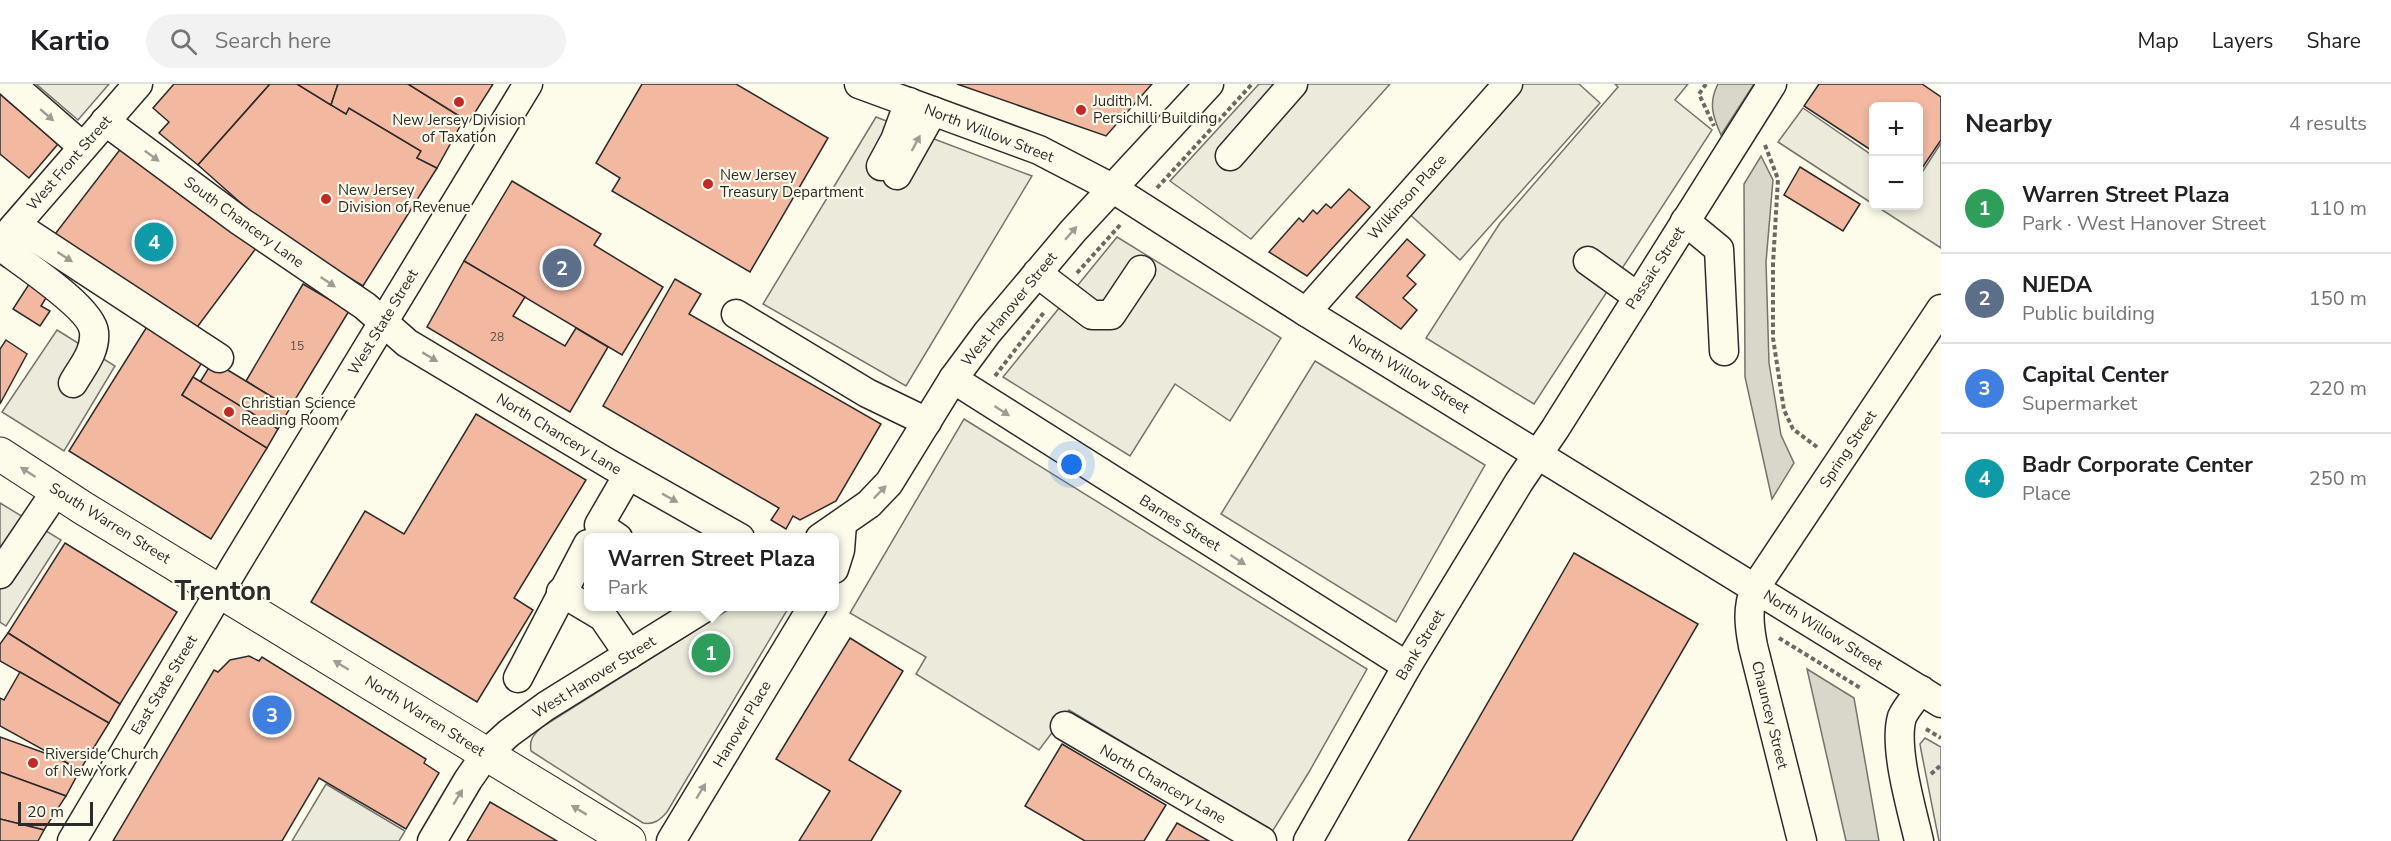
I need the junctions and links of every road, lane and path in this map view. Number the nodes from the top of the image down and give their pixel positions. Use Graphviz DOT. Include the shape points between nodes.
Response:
graph roads {
  1 [pos="11,84"];
  2 [pos="138,84"];
  3 [pos="528,84"];
  4 [pos="862,84"];
  5 [pos="1209,84"];
  6 [pos="1252,84"];
  7 [pos="1293,84"];
  8 [pos="1508,84"];
  9 [pos="1706,84"];
  10 [pos="1772,84"];
  11 [pos="921,107"];
  12 [pos="105,121"];
  13 [pos="1717,134"];
  14 [pos="1764,139"];
  15 [pos="83,147"];
  16 [pos="1230,156"];
  17 [pos="889,170"];
  18 [pos="1112,188"];
  19 [pos="1140,206"];
  20 [pos="1685,221"];
  21 [pos="5,238"];
  22 [pos="1588,261"];
  23 [pos="1141,270"];
  24 [pos="1037,273"];
  25 [pos="1061,291"];
  26 [pos="1638,297"];
  27 [pos="1941,309"];
  28 [pos="1306,312"];
  29 [pos="736,314"];
  30 [pos="382,323"];
  31 [pos="1724,351"];
  32 [pos="219,358"];
  33 [pos="953,379"];
  34 [pos="73,382"];
  35 [pos="979,396"];
  36 [pos="927,422"];
  37 [pos="1820,450"];
  38 [pos="1538,453"];
  39 [pos="0,454"];
  40 [pos="628,475"];
  41 [pos="56,491"];
  42 [pos="831,531"];
  43 [pos="600,533"];
  44 [pos="733,533"];
  45 [pos="584,558"];
  46 [pos="0,574"];
  47 [pos="1755,588"];
  48 [pos="220,591"];
  49 [pos="561,592"];
  50 [pos="584,606"];
  51 [pos="593,611"];
  52 [pos="699,611"];
  53 [pos="810,611"];
  54 [pos="1785,642"];
  55 [pos="629,655"];
  56 [pos="1407,666"];
  57 [pos="518,678"];
  58 [pos="1863,689"];
  59 [pos="1931,697"];
  60 [pos="1065,726"];
  61 [pos="486,754"];
  62 [pos="72,841"];
  63 [pos="432,841"];
  64 [pos="629,841"];
  65 [pos="670,841"];
  66 [pos="1262,841"];
  67 [pos="1308,841"];
  68 [pos="1802,841"];
  69 [pos="1919,841"];
  1 -- 15 [label="street, one-way"];
  2 -- 12 [label="street, West Front Street"];
  3 -- 30 [label="street, West State Street"];
  4 -- 11 [label="street, North Willow Street"];
  5 -- 18 [label="street, West Hanover Street"];
  6 -- 19 [label="path"];
  7 -- 16 [label="street"];
  8 -- 28 [label="street, Wilkinson Place"];
  9 -- 13 [label="path" via="1700,94"];
  10 -- 20 [label="street, Passaic Street"];
  11 -- 17 [label="street"];
  11 -- 18 [label="street, North Willow Street" via="1039,150"];
  12 -- 15 [label="street, West Front Street"];
  12 -- 30 [label="street, South Chancery Lane, one-way" via="365,306"];
  14 -- 37 [label="path" via="1778,179 1773,338 1784,410 1793,429"];
  15 -- 21 [label="street, West Front Street"];
  18 -- 19 [label="street, North Willow Street"];
  24 -- 18 [label="street, West Hanover Street, one-way"];
  19 -- 25 [label="path"];
  19 -- 28 [label="street, North Willow Street"];
  20 -- 26 [label="street, Passaic Street"];
  20 -- 31 [label="street" via="1719,249"];
  21 -- 32 [label="street, one-way"];
  21 -- 34 [label="street" via="86,313 94,331 92,350"];
  22 -- 26 [label="street"];
  23 -- 25 [label="street" via="1111,315 1092,315"];
  24 -- 25 [label="street"];
  24 -- 33 [label="street, West Hanover Street"];
  25 -- 35 [label="path"];
  26 -- 38 [label="street, Passaic Street"];
  27 -- 47 [label="street, Spring Street"];
  28 -- 38 [label="street, North Willow Street"];
  29 -- 36 [label="street" via="867,393"];
  30 -- 40 [label="street, North Chancery Lane, one-way" via="407,343"];
  30 -- 48 [label="street, West State Street"];
  33 -- 35 [label="street, Barnes Street"];
  33 -- 36 [label="street, West Hanover Street"];
  35 -- 56 [label="street, Barnes Street, one-way"];
  42 -- 36 [label="street, West Hanover Street, one-way" via="869,504 889,483"];
  38 -- 47 [label="street, North Willow Street"];
  38 -- 56 [label="street, Bank Street"];
  41 -- 39 [label="main road, South Warren Street, one-way"];
  40 -- 43 [label="street"];
  40 -- 44 [label="street, North Chancery Lane, one-way"];
  41 -- 46 [label="street"];
  41 -- 48 [label="main road, South Warren Street"];
  45 -- 49 [label="street"];
  47 -- 59 [label="street, North Willow Street"];
  47 -- 68 [label="street, Chauncey Street" via="1749,602 1752,646"];
  61 -- 48 [label="main road, North Warren Street, one-way"];
  48 -- 62 [label="street, East State Street"];
  49 -- 50 [label="street"];
  49 -- 57 [label="street"];
  51 -- 55 [label="street" via="603,617"];
  52 -- 55 [label="street, West Hanover Street"];
  65 -- 53 [label="street, Hanover Place, one-way"];
  54 -- 58 [label="path"];
  55 -- 61 [label="street, West Hanover Street" via="524,721"];
  56 -- 67 [label="street, Bank Street"];
  59 -- 69 [label="street" via="1903,714 1899,729"];
  60 -- 66 [label="street, North Chancery Lane"];
  63 -- 61 [label="street, West Hanover Street, one-way"];
  64 -- 61 [label="main road, North Warren Street, one-way"];
}
